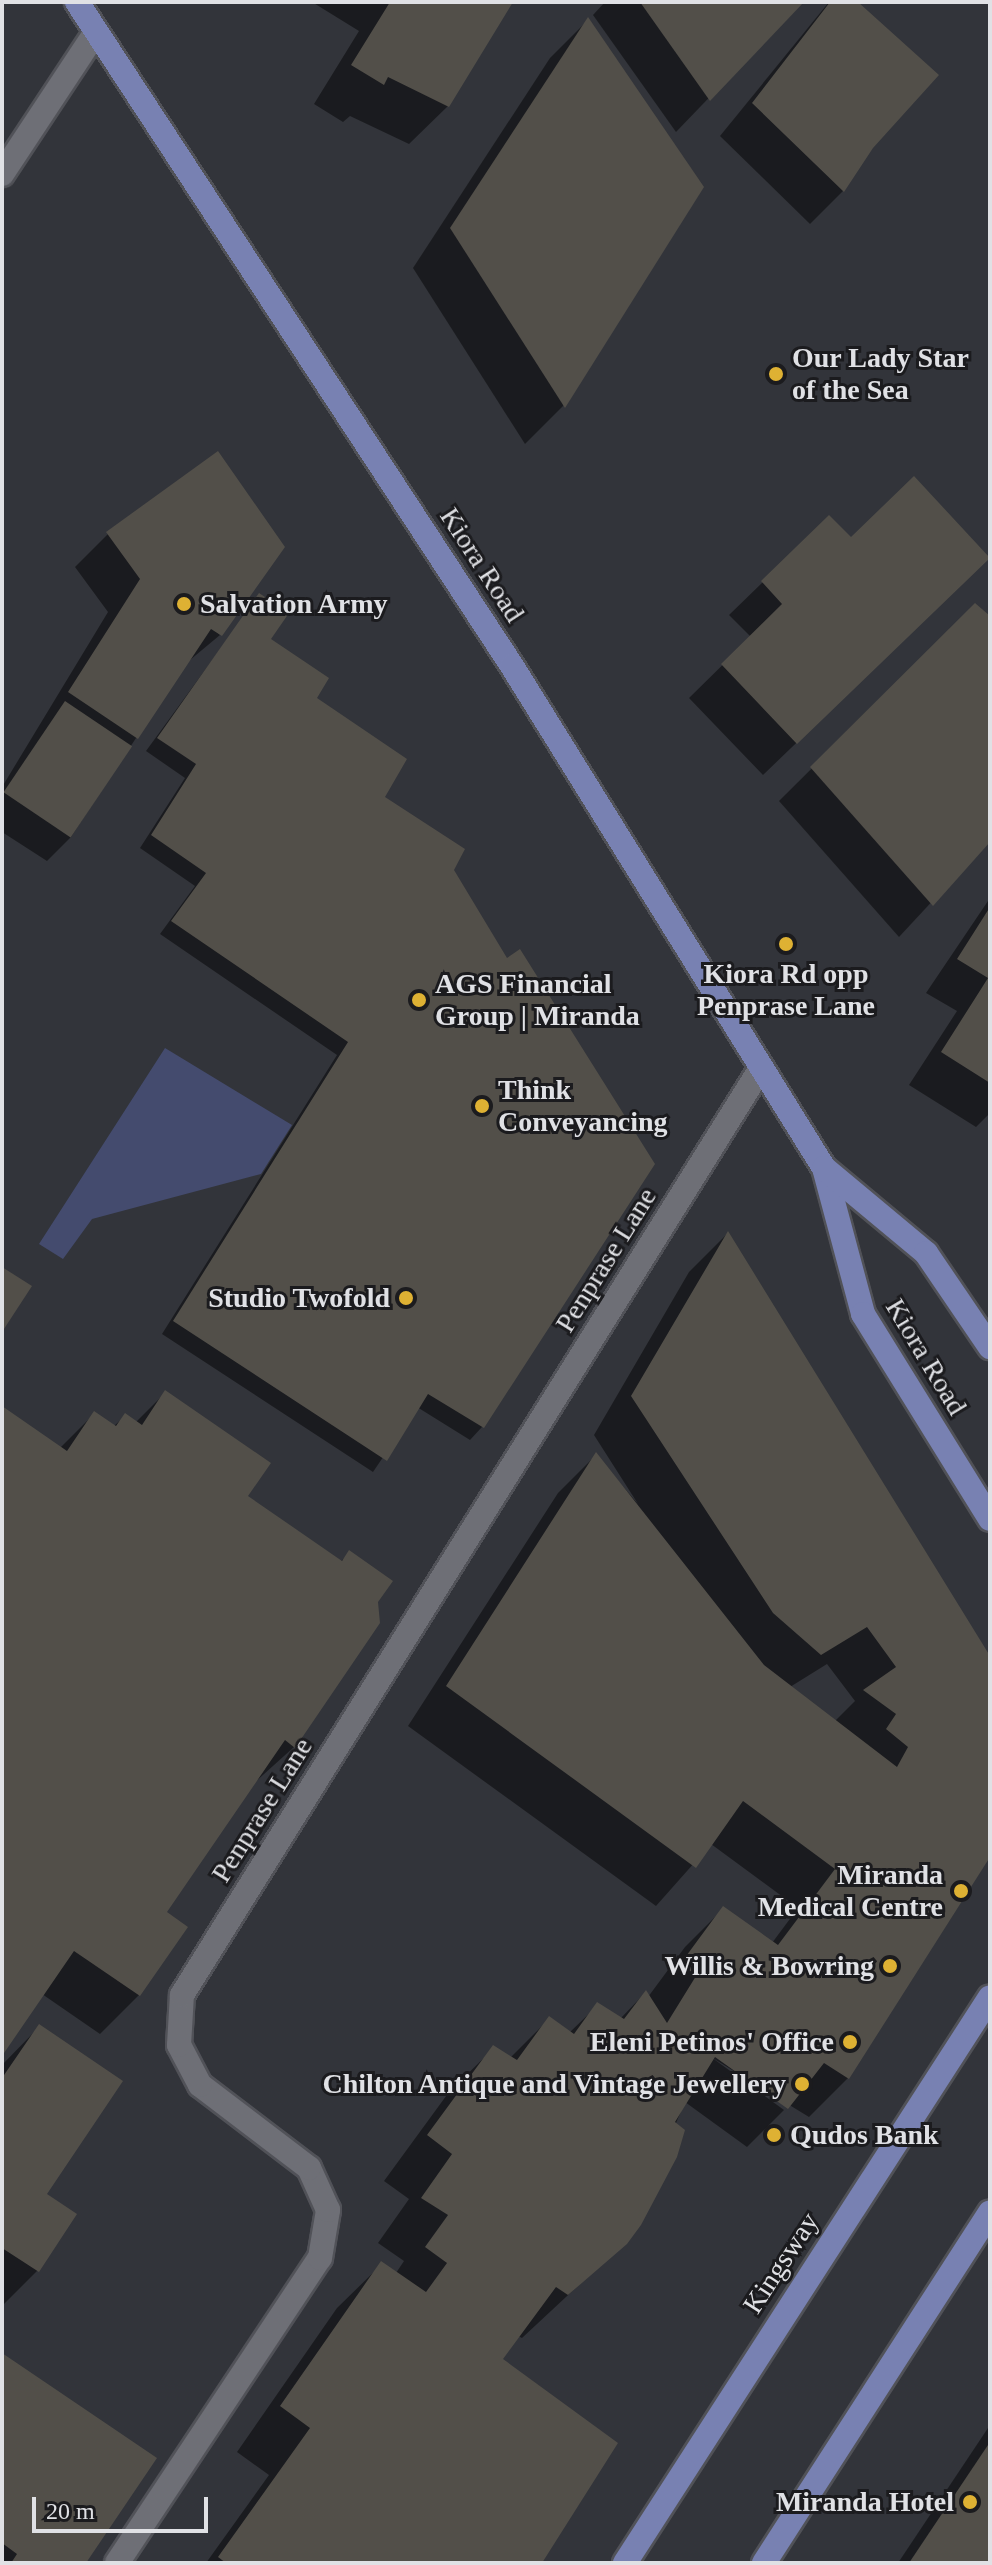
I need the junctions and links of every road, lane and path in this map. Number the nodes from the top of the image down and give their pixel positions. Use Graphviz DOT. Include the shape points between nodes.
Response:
graph roads {
  1 [pos="77,2"];
  2 [pos="96,32"];
  3 [pos="2,174"];
  4 [pos="761,1068"];
  5 [pos="824,1168"];
  6 [pos="990,1347"];
  7 [pos="990,1519"];
  8 [pos="990,1997"];
  9 [pos="990,2212"];
  10 [pos="117,2563"];
  11 [pos="625,2563"];
  12 [pos="764,2563"];
  1 -- 2 [label="main road, Kiora Road"];
  2 -- 3 [label="street"];
  2 -- 4 [label="main road, Kiora Road" via="503,652"];
  4 -- 5 [label="main road, Kiora Road"];
  4 -- 10 [label="street, Penprase Lane" via="182,1995 179,2045 200,2085 309,2168 328,2210 320,2258"];
  5 -- 6 [label="main road, Kiora Road" via="926,1253"];
  5 -- 7 [label="main road, Kiora Road" via="863,1314"];
  8 -- 11 [label="main road, Kingsway"];
  9 -- 12 [label="main road"];
}
